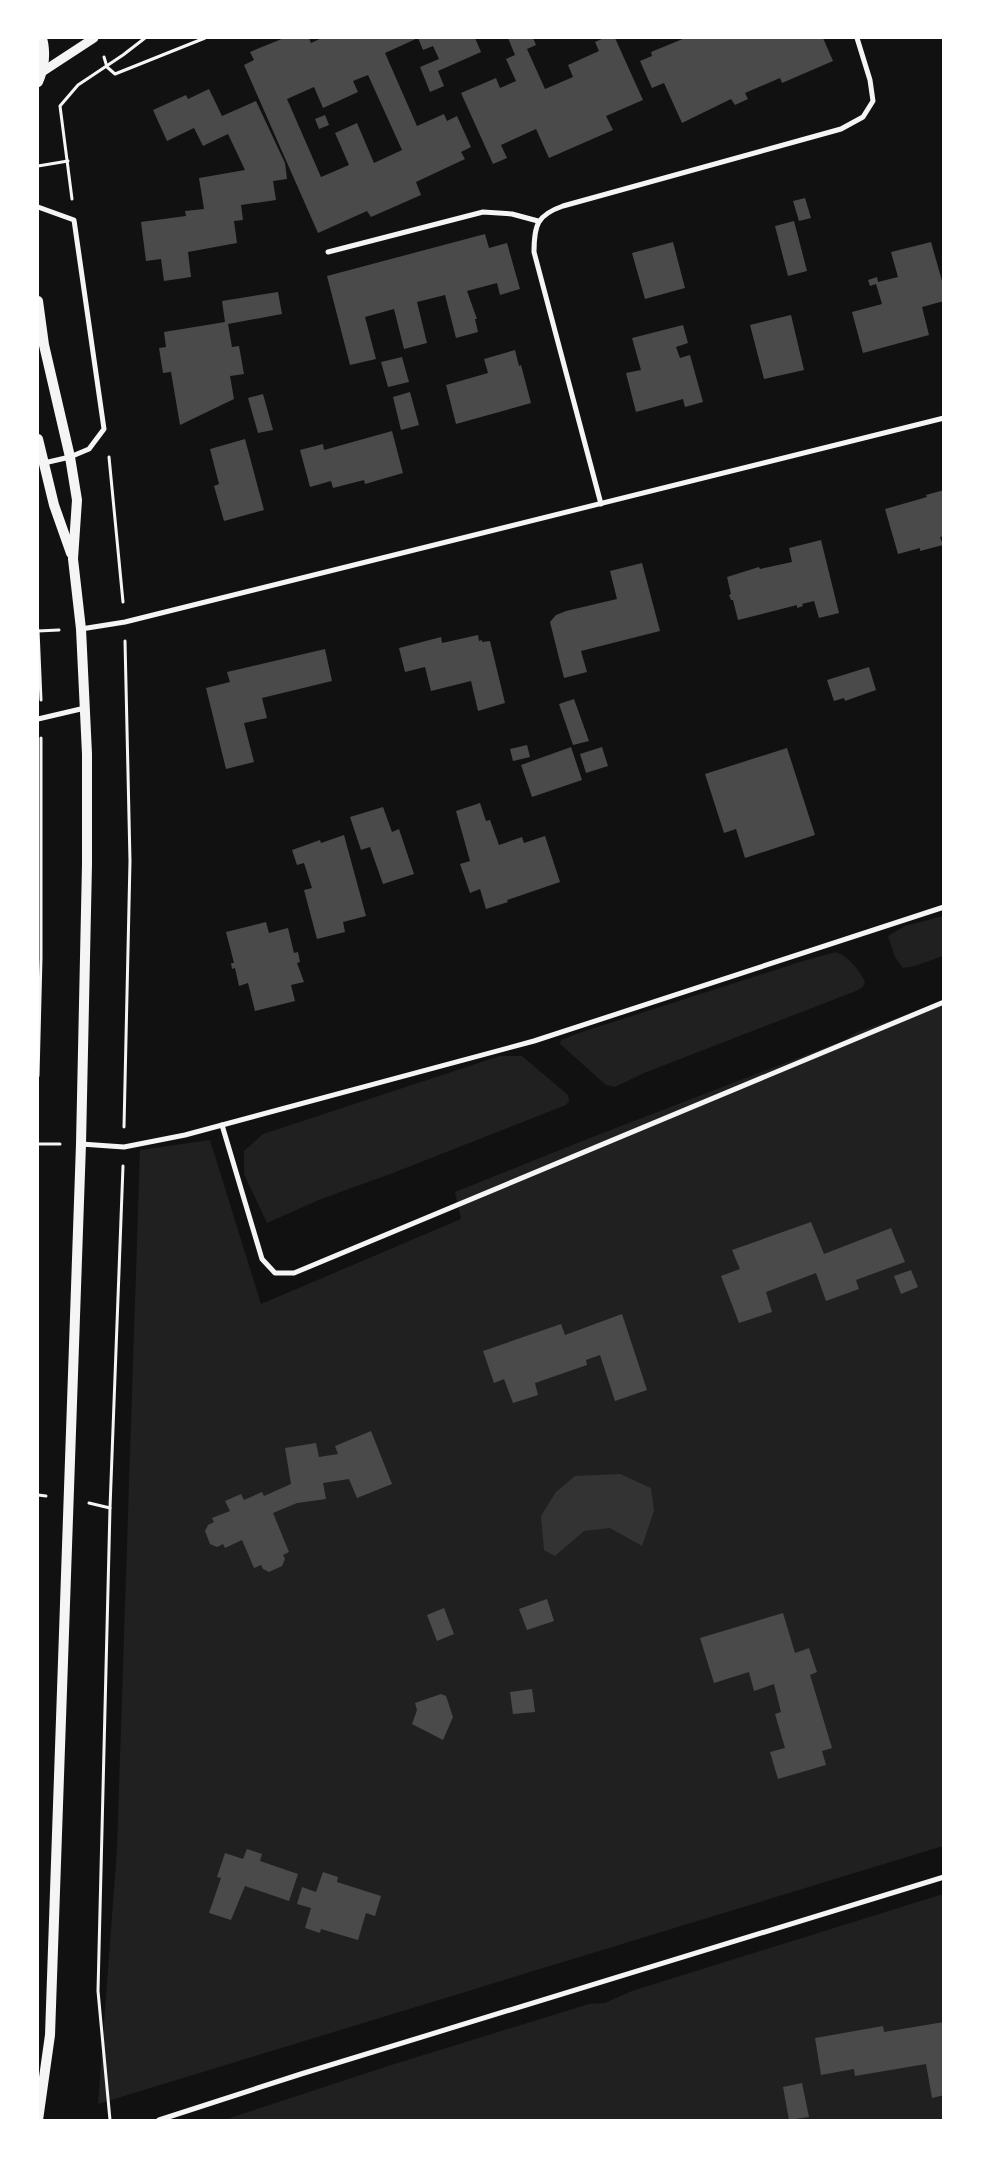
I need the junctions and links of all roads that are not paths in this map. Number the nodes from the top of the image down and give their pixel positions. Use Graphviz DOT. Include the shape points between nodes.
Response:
graph roads {
  1 [pos="42,38"];
  2 [pos="94,38"];
  3 [pos="857,38"];
  4 [pos="42,72"];
  5 [pos="38,82"];
  6 [pos="38,208"];
  7 [pos="538,220"];
  8 [pos="328,252"];
  9 [pos="38,301"];
  10 [pos="944,418"];
  11 [pos="38,439"];
  12 [pos="70,457"];
  13 [pos="43,463"];
  14 [pos="601,504"];
  15 [pos="73,559"];
  16 [pos="81,629"];
  17 [pos="85,708"];
  18 [pos="39,719"];
  19 [pos="944,907"];
  20 [pos="944,1002"];
  21 [pos="222,1125"];
  22 [pos="81,1144"];
  23 [pos="944,1878"];
  24 [pos="38,2120"];
  25 [pos="159,2120"];
  1 -- 4 [label="main road"];
  2 -- 4 [label="street"];
  3 -- 7 [label="street" via="873,101 864,117 841,129 563,206 548,211"];
  4 -- 5 [label="main road"];
  6 -- 12 [label="street" via="74,220 104,429 89,449"];
  7 -- 8 [label="street" via="483,212"];
  7 -- 14 [label="street" via="534,252"];
  9 -- 12 [label="main road" via="44,345"];
  10 -- 14 [label="street"];
  11 -- 13 [label="main road"];
  12 -- 13 [label="street"];
  12 -- 15 [label="main road" via="77,500"];
  13 -- 15 [label="main road"];
  14 -- 16 [label="street" via="125,622"];
  15 -- 16 [label="main road"];
  16 -- 17 [label="main road"];
  17 -- 18 [label="street"];
  17 -- 22 [label="main road" via="87,864"];
  19 -- 21 [label="street" via="534,1041"];
  20 -- 21 [label="street" via="294,1272 275,1272 262,1260"];
  21 -- 22 [label="street" via="124,1147"];
  22 -- 24 [label="main road" via="50,2035"];
  23 -- 25 [label="street"];
}
